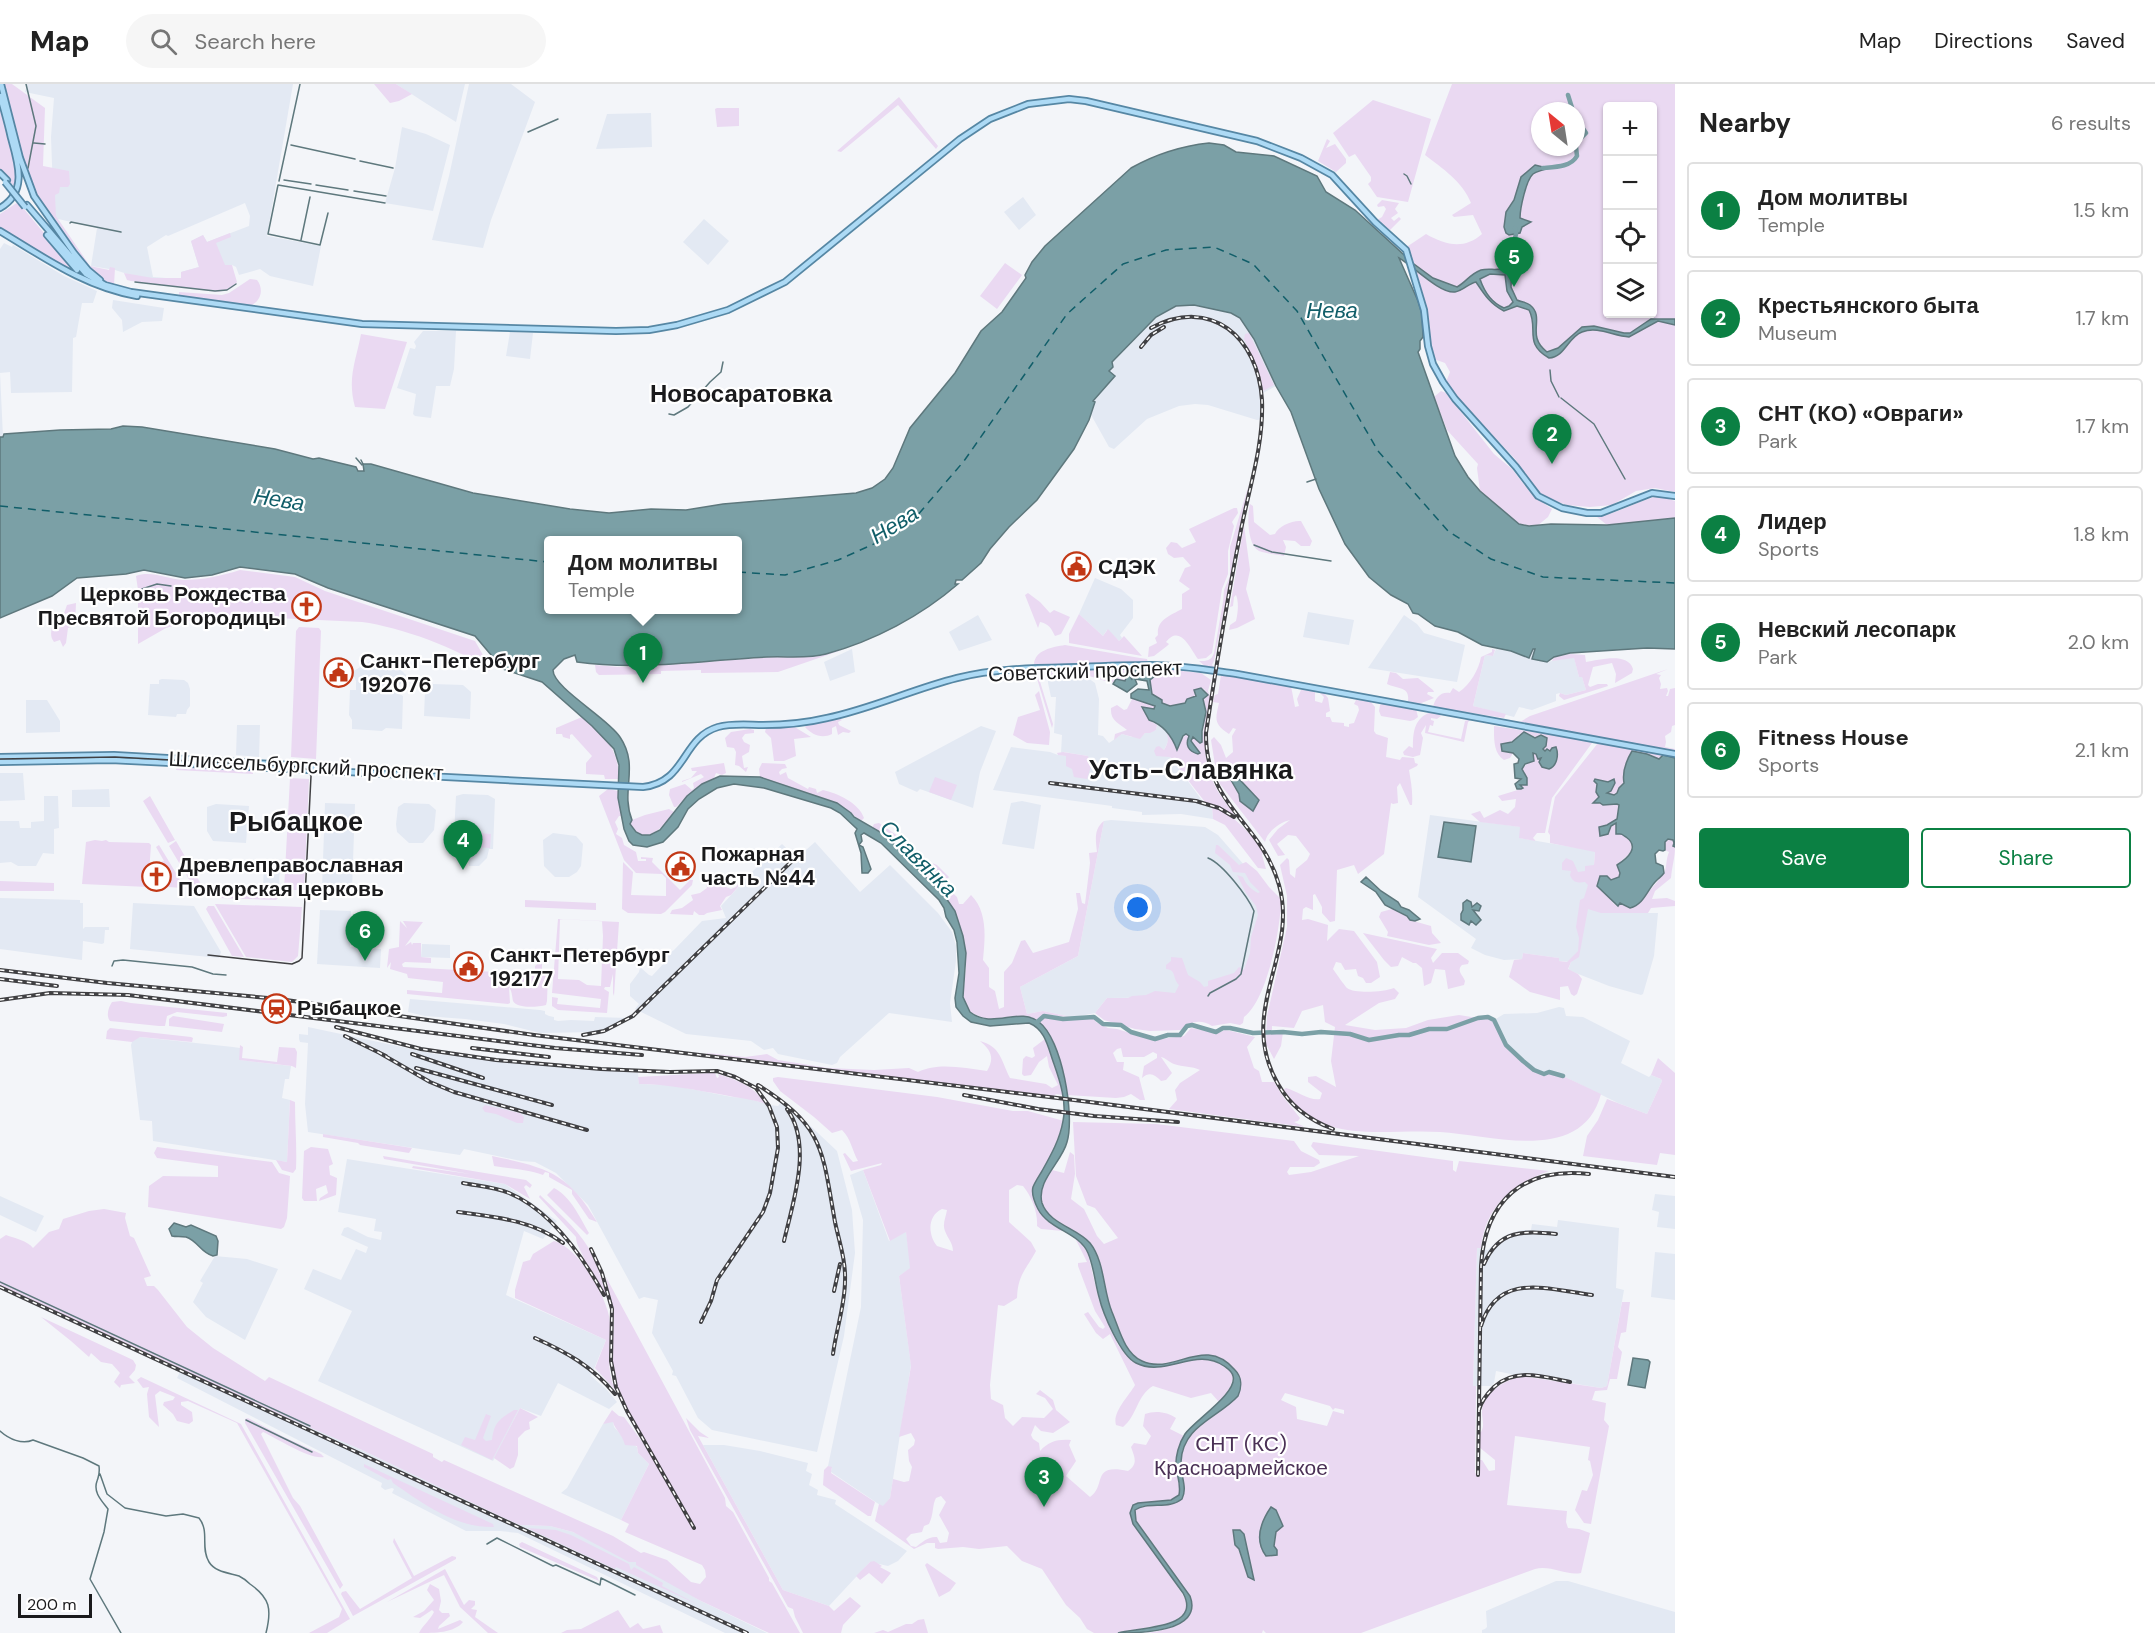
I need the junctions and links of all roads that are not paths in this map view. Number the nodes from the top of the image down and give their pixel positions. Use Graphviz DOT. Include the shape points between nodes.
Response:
graph roads {
  1 [pos="1,84"];
  2 [pos="0,96"];
  3 [pos="20,158"];
  4 [pos="0,175"];
  5 [pos="26,206"];
  6 [pos="0,209"];
  7 [pos="0,231"];
  8 [pos="96,285"];
  9 [pos="113,287"];
  10 [pos="329,321"];
  11 [pos="1675,496"];
  12 [pos="1675,753"];
  13 [pos="0,757"];
  14 [pos="0,762"];
  15 [pos="612,784"];
  1 -- 3 [label="main road"];
  2 -- 6 [label="main road" via="19,175 15,193"];
  3 -- 6 [label="main road" via="19,192 12,203"];
  3 -- 9 [label="main road" via="34,196 50,221 88,270"];
  4 -- 5 [label="main road, bridge"];
  5 -- 8 [label="main road" via="74,267"];
  5 -- 9 [label="main road" via="86,274"];
  7 -- 8 [label="main road" via="64,271"];
  8 -- 10 [label="main road" via="169,301"];
  9 -- 10 [label="main road"];
  10 -- 11 [label="main road" via="624,331 663,328 704,318 785,282 984,122 1019,106 1079,100 1248,138 1320,167 1401,245 1409,258 1424,310 1428,346 1437,372 1455,399 1538,496 1562,508 1594,514 1652,493"];
  12 -- 15 [label="main road, Советский проспект" via="1201,668 1021,668 956,679 820,720 720,727 698,740 674,774 660,783"];
  13 -- 15 [label="main road, Шлиссельбургский проспект" via="124,755"];
  14 -- 15 [label="main road, Шлиссельбургский проспект" via="111,760"];
}
